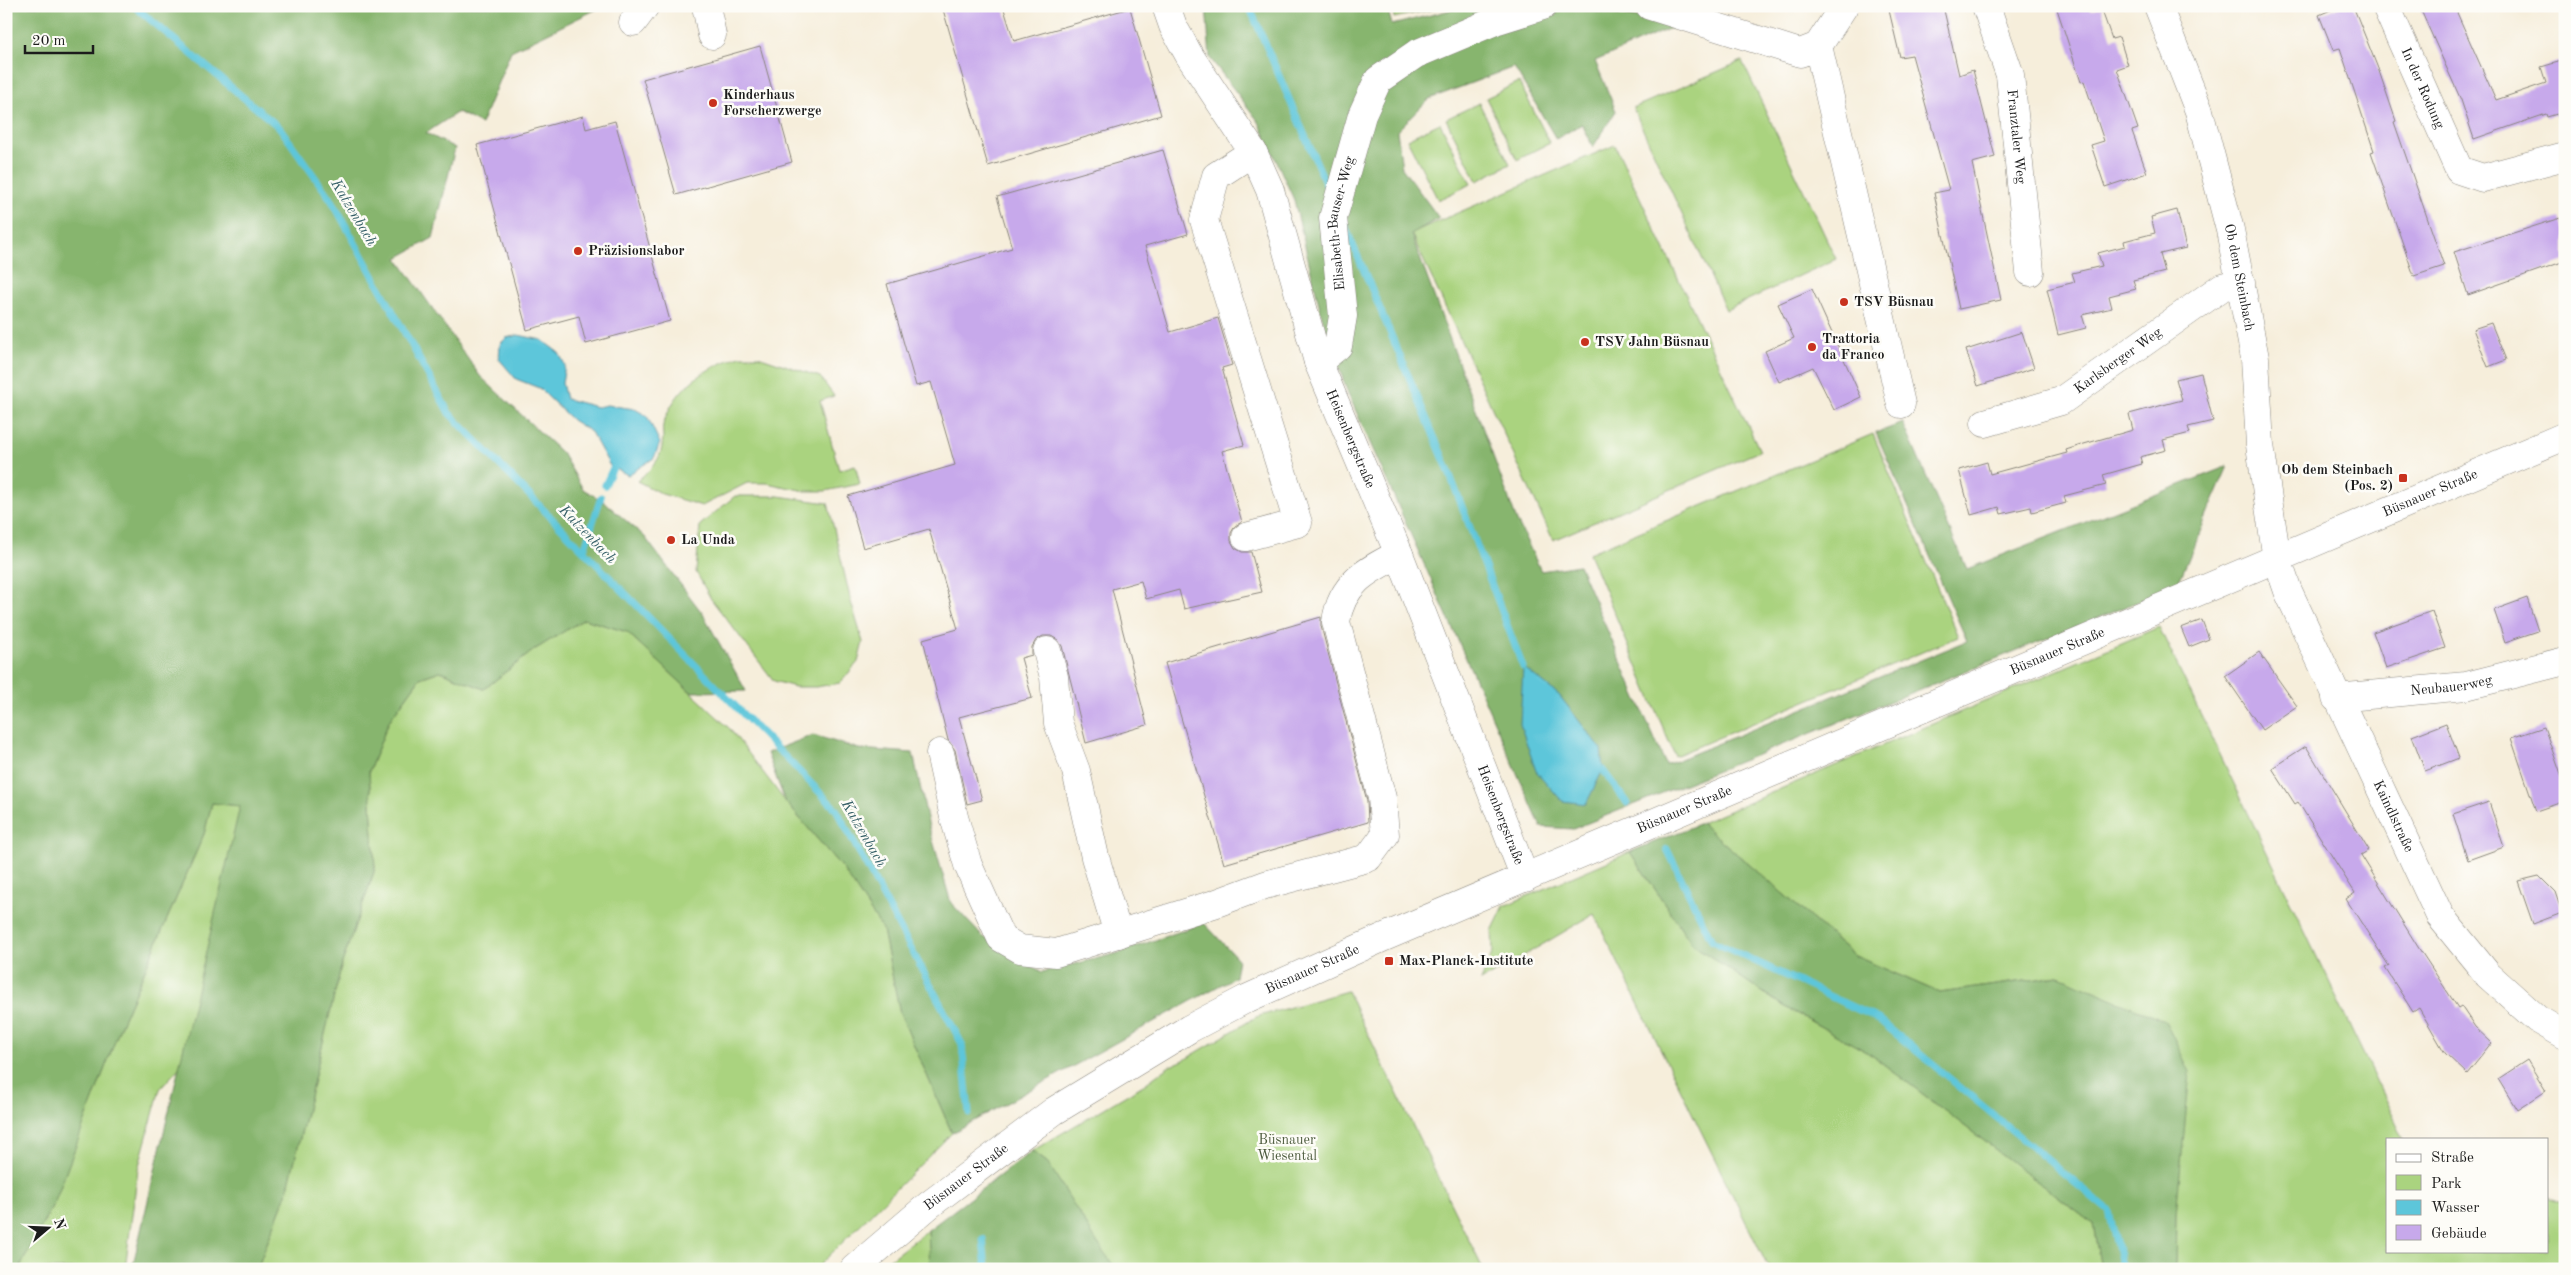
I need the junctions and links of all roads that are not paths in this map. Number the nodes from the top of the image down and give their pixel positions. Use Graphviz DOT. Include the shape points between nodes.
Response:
graph roads {
  1 [pos="706,6"];
  2 [pos="1166,6"];
  3 [pos="1542,6"];
  4 [pos="1650,6"];
  5 [pos="1844,6"];
  6 [pos="1986,6"];
  7 [pos="2158,6"];
  8 [pos="2386,6"];
  9 [pos="712,35"];
  10 [pos="1818,46"];
  11 [pos="1253,152"];
  12 [pos="2565,156"];
  13 [pos="2030,272"];
  14 [pos="2242,282"];
  15 [pos="1318,362"];
  16 [pos="1901,404"];
  17 [pos="1985,423"];
  18 [pos="2565,436"];
  19 [pos="1246,537"];
  20 [pos="1399,554"];
  21 [pos="2277,559"];
  22 [pos="1047,651"];
  23 [pos="2565,661"];
  24 [pos="2336,698"];
  25 [pos="940,753"];
  26 [pos="1526,878"];
  27 [pos="1118,934"];
  28 [pos="2565,1035"];
  29 [pos="854,1269"];
  1 -- 9 [label="street"];
  2 -- 11 [label="street, Heisenbergstraße" via="1188,55"];
  3 -- 15 [label="street, Elisabeth-Bauser-Weg" via="1495,21 1416,54 1378,80 1362,115 1333,218 1343,316 1338,346"];
  4 -- 10 [label="street" via="1800,53"];
  5 -- 10 [label="street"];
  6 -- 13 [label="street, Franztaler Weg" via="2010,75"];
  7 -- 14 [label="street, Ob dem Steinbach" via="2199,112"];
  8 -- 12 [label="street, In der Rodung" via="2459,170 2483,178"];
  10 -- 16 [label="street"];
  11 -- 15 [label="street, Heisenbergstraße" via="1270,190"];
  11 -- 19 [label="street" via="1216,176 1204,220 1298,523"];
  14 -- 17 [label="street, Karlsberger Weg" via="2222,287 2061,400"];
  14 -- 21 [label="street, Ob dem Steinbach" via="2255,358 2260,445"];
  15 -- 20 [label="street, Heisenbergstraße"];
  18 -- 21 [label="street, Büsnauer Straße"];
  20 -- 26 [label="street, Heisenbergstraße"];
  20 -- 27 [label="street" via="1376,565 1347,589 1338,609 1333,636 1385,835 1368,858 1265,885"];
  21 -- 24 [label="street, Kaindlstraße"];
  21 -- 26 [label="street, Büsnauer Straße"];
  22 -- 27 [label="street" via="1054,677 1058,723 1076,771 1095,857"];
  23 -- 24 [label="street, Neubauerweg" via="2466,686"];
  24 -- 28 [label="street, Kaindlstraße" via="2440,916 2488,975 2537,1019"];
  25 -- 27 [label="street" via="968,864 1001,938 1020,949 1056,953"];
  26 -- 29 [label="street, Büsnauer Straße" via="1320,966 1189,1030 1054,1111 929,1205"];
}
